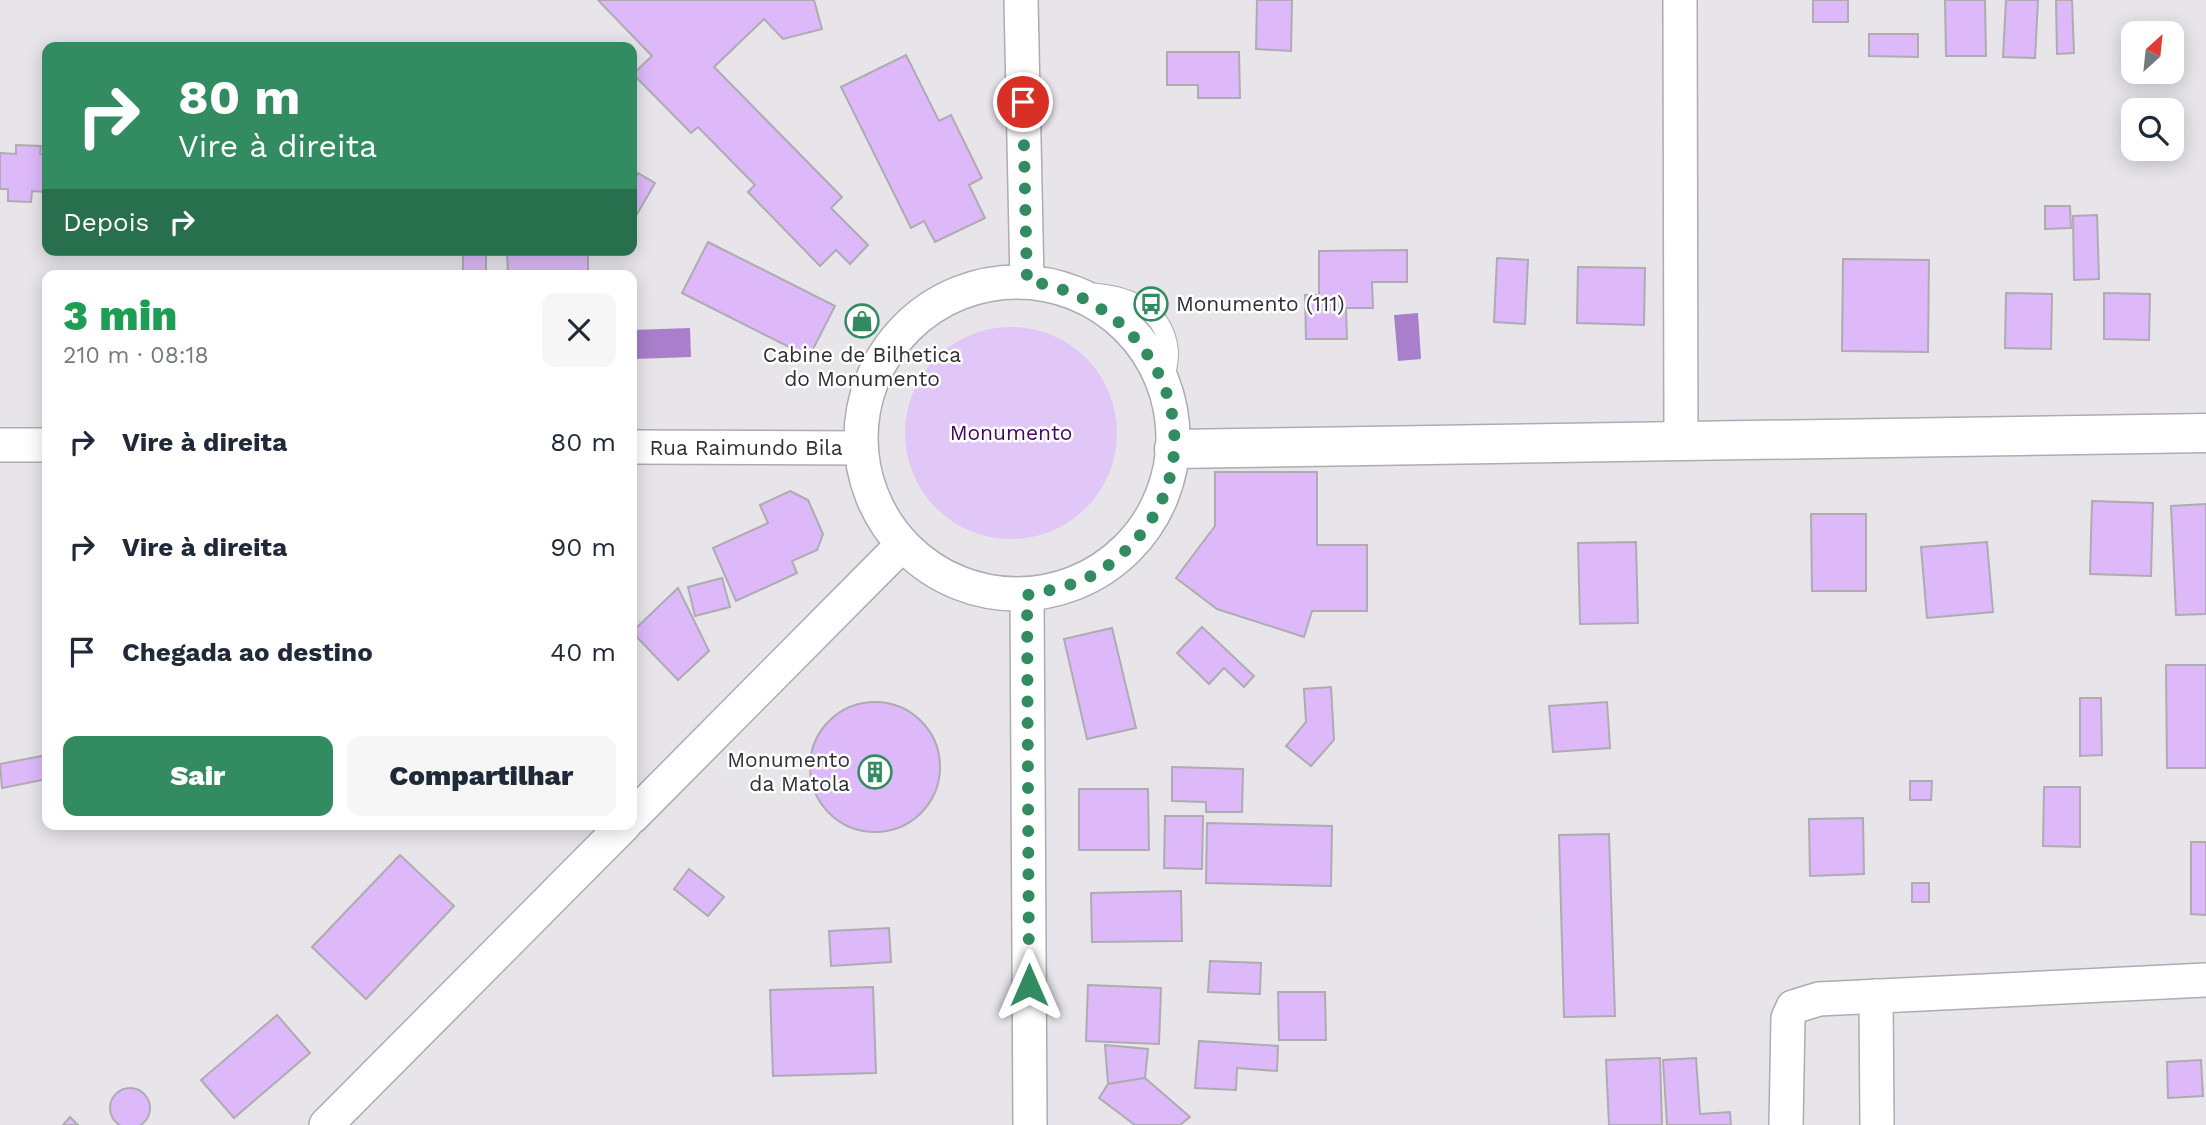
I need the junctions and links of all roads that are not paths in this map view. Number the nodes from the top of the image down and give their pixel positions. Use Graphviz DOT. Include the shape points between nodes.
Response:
graph roads {
  1 [pos="1021,0"];
  2 [pos="1680,0"];
  3 [pos="1027,281"];
  4 [pos="2206,433"];
  5 [pos="1681,441"];
  6 [pos="0,445"];
  7 [pos="42,445"];
  8 [pos="637,447"];
  9 [pos="859,448"];
  10 [pos="1174,449"];
  11 [pos="902,545"];
  12 [pos="1027,595"];
  13 [pos="637,812"];
  14 [pos="619,830"];
  15 [pos="2206,980"];
  16 [pos="1876,996"];
  17 [pos="326,1125"];
  18 [pos="1030,1125"];
  19 [pos="1786,1125"];
  20 [pos="1877,1125"];
  1 -- 3 [label="street"];
  2 -- 5 [label="street"];
  3 -- 9 [label="street" via="982,284 941,300 904,327 878,362 866,394"];
  3 -- 10 [label="street" via="1074,292 1129,328 1164,384"];
  4 -- 5 [label="street"];
  5 -- 10 [label="street"];
  6 -- 7 [label="street"];
  8 -- 9 [label="street, Rua Raimundo Bila"];
  9 -- 11 [label="street" via="872,501"];
  10 -- 12 [label="street" via="1164,494 1142,533 1110,564 1071,586"];
  11 -- 12 [label="street" via="938,574 981,591"];
  11 -- 13 [label="street"];
  12 -- 18 [label="street"];
  14 -- 17 [label="street"];
  15 -- 16 [label="street"];
  16 -- 19 [label="street" via="1819,999 1793,1007 1788,1018"];
  16 -- 20 [label="street"];
}
